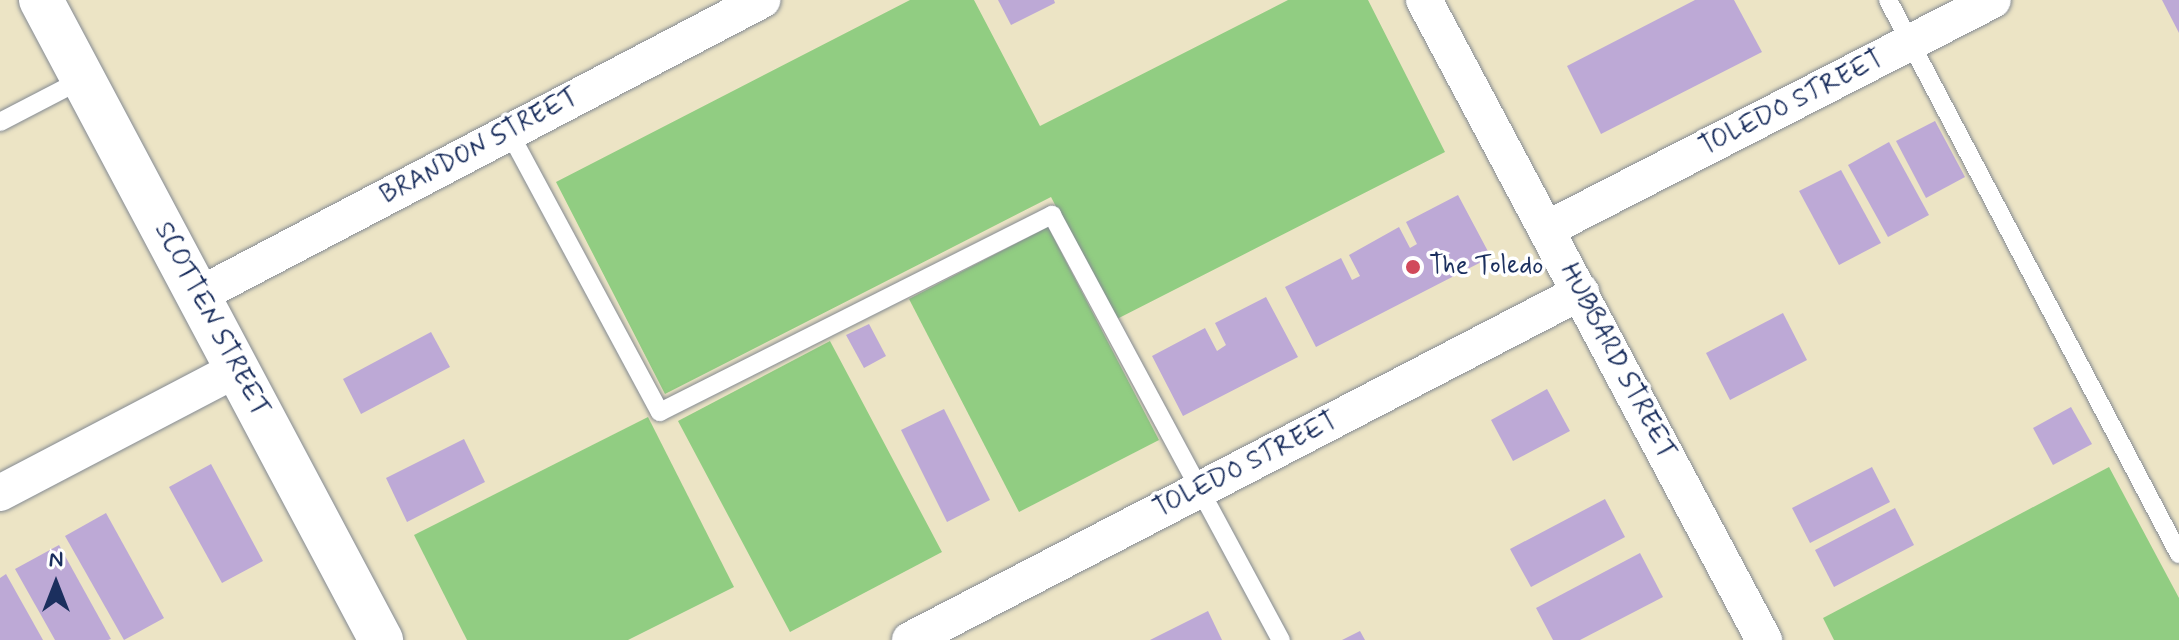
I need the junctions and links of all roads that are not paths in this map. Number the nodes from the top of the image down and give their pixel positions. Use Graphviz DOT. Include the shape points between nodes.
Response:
graph roads {
  1 [pos="41,0"];
  2 [pos="762,0"];
  3 [pos="1424,0"];
  4 [pos="1888,0"];
  5 [pos="1993,0"];
  6 [pos="1910,43"];
  7 [pos="83,79"];
  8 [pos="0,122"];
  9 [pos="509,132"];
  10 [pos="1547,229"];
  11 [pos="1581,292"];
  12 [pos="199,295"];
  13 [pos="237,369"];
  14 [pos="1201,489"];
  15 [pos="0,493"];
  16 [pos="2179,554"];
  17 [pos="950,631"];
  18 [pos="381,640"];
  19 [pos="910,640"];
  20 [pos="1281,640"];
  21 [pos="1764,640"];
  1 -- 7 [label="street, SCOTTEN STREET"];
  2 -- 9 [label="street, BRANDON STREET"];
  3 -- 10 [label="street, HUBBARD STREET"];
  4 -- 6 [label="lane"];
  5 -- 6 [label="street, TOLEDO STREET"];
  6 -- 10 [label="street, TOLEDO STREET"];
  6 -- 16 [label="lane"];
  7 -- 8 [label="lane"];
  7 -- 12 [label="street, SCOTTEN STREET"];
  9 -- 12 [label="street, BRANDON STREET"];
  9 -- 14 [label="lane" via="660,412 1052,215"];
  10 -- 11 [label="street, HUBBARD STREET"];
  11 -- 14 [label="street, TOLEDO STREET"];
  11 -- 21 [label="street, HUBBARD STREET"];
  12 -- 13 [label="street, SCOTTEN STREET"];
  13 -- 15 [label="street"];
  13 -- 18 [label="street, SCOTTEN STREET"];
  14 -- 17 [label="street, TOLEDO STREET"];
  14 -- 20 [label="lane"];
  17 -- 19 [label="street, TOLEDO STREET"];
}
